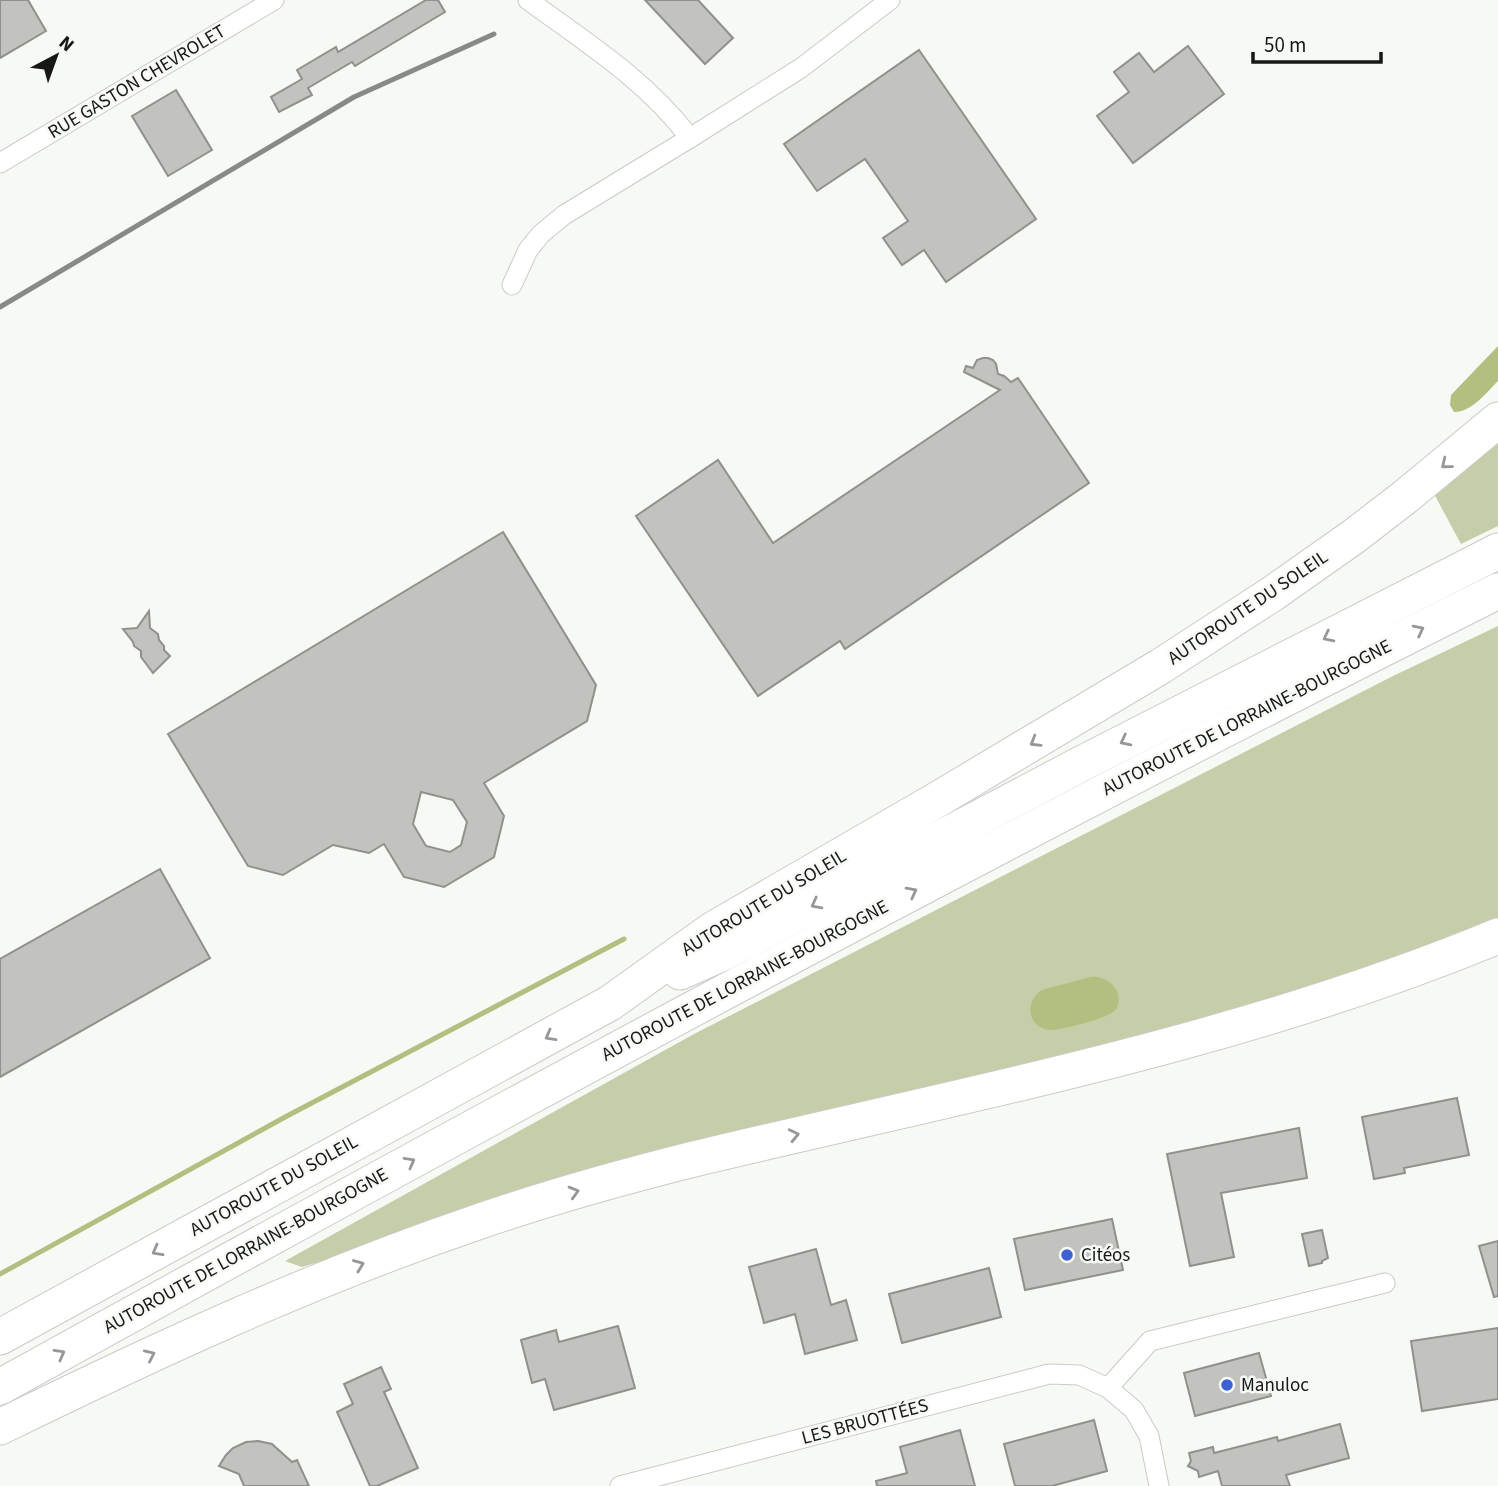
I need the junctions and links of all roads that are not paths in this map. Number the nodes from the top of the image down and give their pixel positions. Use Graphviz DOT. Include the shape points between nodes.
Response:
graph roads {
  1 [pos="274,0"];
  2 [pos="528,0"];
  3 [pos="890,0"];
  4 [pos="690,138"];
  5 [pos="0,163"];
  6 [pos="512,285"];
  7 [pos="1498,420"];
  8 [pos="1498,551"];
  9 [pos="1498,591"];
  10 [pos="1498,936"];
  11 [pos="610,1003"];
  12 [pos="1385,1283"];
  13 [pos="0,1337"];
  14 [pos="0,1387"];
  15 [pos="1108,1388"];
  16 [pos="0,1427"];
  17 [pos="620,1486"];
  18 [pos="1159,1486"];
  1 -- 5 [label="street, RUE GASTON CHEVROLET"];
  2 -- 4 [label="street" via="632,75"];
  3 -- 4 [label="street" via="801,68"];
  4 -- 6 [label="street" via="541,234 527,250"];
  7 -- 11 [label="highway, AUTOROUTE DU SOLEIL, one-way" via="1405,497 1272,594 1038,741 712,930"];
  8 -- 11 [label="highway, AUTOROUTE DE LORRAINE-BOURGOGNE, one-way" via="725,952"];
  14 -- 9 [label="highway, AUTOROUTE DE LORRAINE-BOURGOGNE, one-way" via="826,937"];
  16 -- 10 [label="highway, one-way" via="260,1306 501,1214 694,1159 1215,1033 1342,995"];
  11 -- 13 [label="highway, AUTOROUTE DU SOLEIL, one-way"];
  12 -- 15 [label="street" via="1150,1341"];
  15 -- 17 [label="street, LES BRUOTTÉES" via="1079,1375 1049,1374"];
  15 -- 18 [label="street, LES BRUOTTÉES" via="1134,1410 1149,1436"];
}
